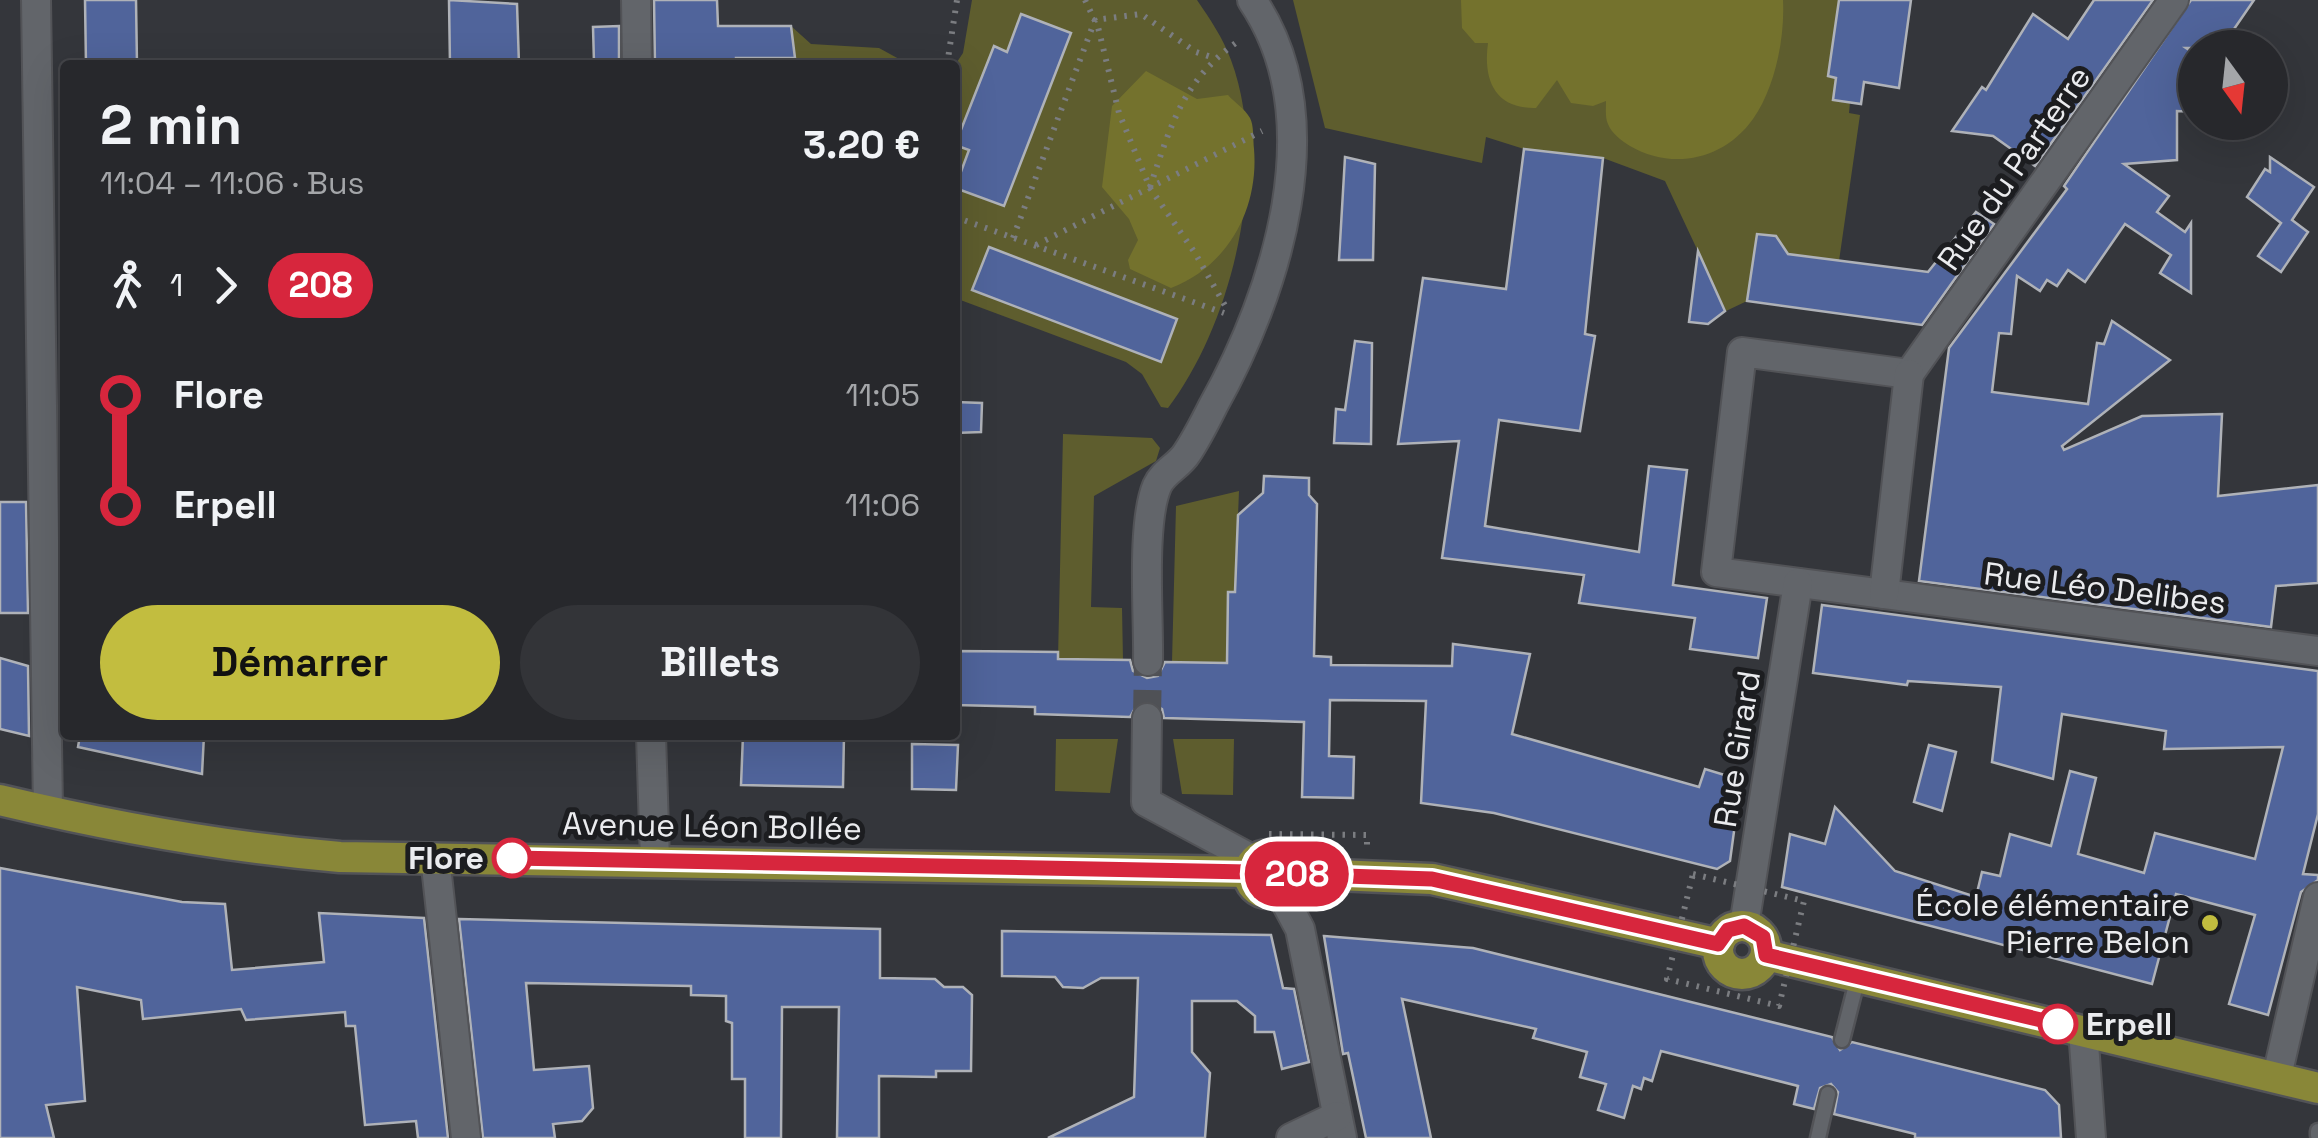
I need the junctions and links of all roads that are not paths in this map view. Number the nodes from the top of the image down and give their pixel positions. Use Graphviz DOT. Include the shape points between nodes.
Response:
graph roads {
  1 [pos="36,0"];
  2 [pos="636,0"];
  3 [pos="2174,0"];
  4 [pos="1258,12"];
  5 [pos="637,60"];
  6 [pos="1909,374"];
  7 [pos="1798,583"];
  8 [pos="1884,594"];
  9 [pos="2318,651"];
  10 [pos="1148,661"];
  11 [pos="1147,718"];
  12 [pos="651,740"];
  13 [pos="0,800"];
  14 [pos="48,812"];
  15 [pos="435,858"];
  16 [pos="654,860"];
  17 [pos="1252,866"];
  18 [pos="1284,882"];
  19 [pos="2318,898"];
  20 [pos="1744,926"];
  21 [pos="1718,944"];
  22 [pos="1766,955"];
  23 [pos="1858,977"];
  24 [pos="2083,1030"];
  25 [pos="1842,1040"];
  26 [pos="2277,1076"];
  27 [pos="2318,1088"];
  28 [pos="1828,1094"];
  29 [pos="1340,1127"];
  30 [pos="466,1138"];
  31 [pos="1291,1138"];
  32 [pos="1818,1138"];
  33 [pos="2091,1138"];
  1 -- 14 [label="street"];
  2 -- 5 [label="street"];
  3 -- 6 [label="street, Rue du Parterre"];
  4 -- 10 [label="street" via="1275,45 1290,117 1290,175 1254,324 1188,452 1156,490"];
  6 -- 7 [label="street, Rue Léo Delibes" via="1742,352 1716,572"];
  6 -- 8 [label="street"];
  7 -- 8 [label="street, Rue Léo Delibes"];
  7 -- 20 [label="street, Rue Girard"];
  8 -- 9 [label="street, Rue Léo Delibes"];
  11 -- 17 [label="street" via="1146,802"];
  12 -- 16 [label="street"];
  13 -- 14 [label="main road, Avenue Léon Bollée"];
  14 -- 15 [label="main road, Avenue Léon Bollée" via="245,849"];
  15 -- 16 [label="main road, Avenue Léon Bollée"];
  15 -- 30 [label="street"];
  16 -- 17 [label="main road, Avenue Léon Bollée"];
  17 -- 18 [label="main road, Avenue Léon Bollée" via="1252,884 1261,892"];
  18 -- 21 [label="main road, Avenue Léon Bollée" via="1432,879"];
  18 -- 29 [label="street"];
  19 -- 26 [label="street"];
  20 -- 21 [label="main road" via="1728,930"];
  20 -- 22 [label="main road" via="1763,937"];
  21 -- 22 [label="main road" via="1723,966 1736,974 1753,972"];
  22 -- 23 [label="main road"];
  23 -- 24 [label="main road"];
  23 -- 25 [label="lane"];
  24 -- 26 [label="main road"];
  24 -- 33 [label="street"];
  26 -- 27 [label="main road"];
  28 -- 32 [label="lane"];
  29 -- 31 [label="street"];
}
